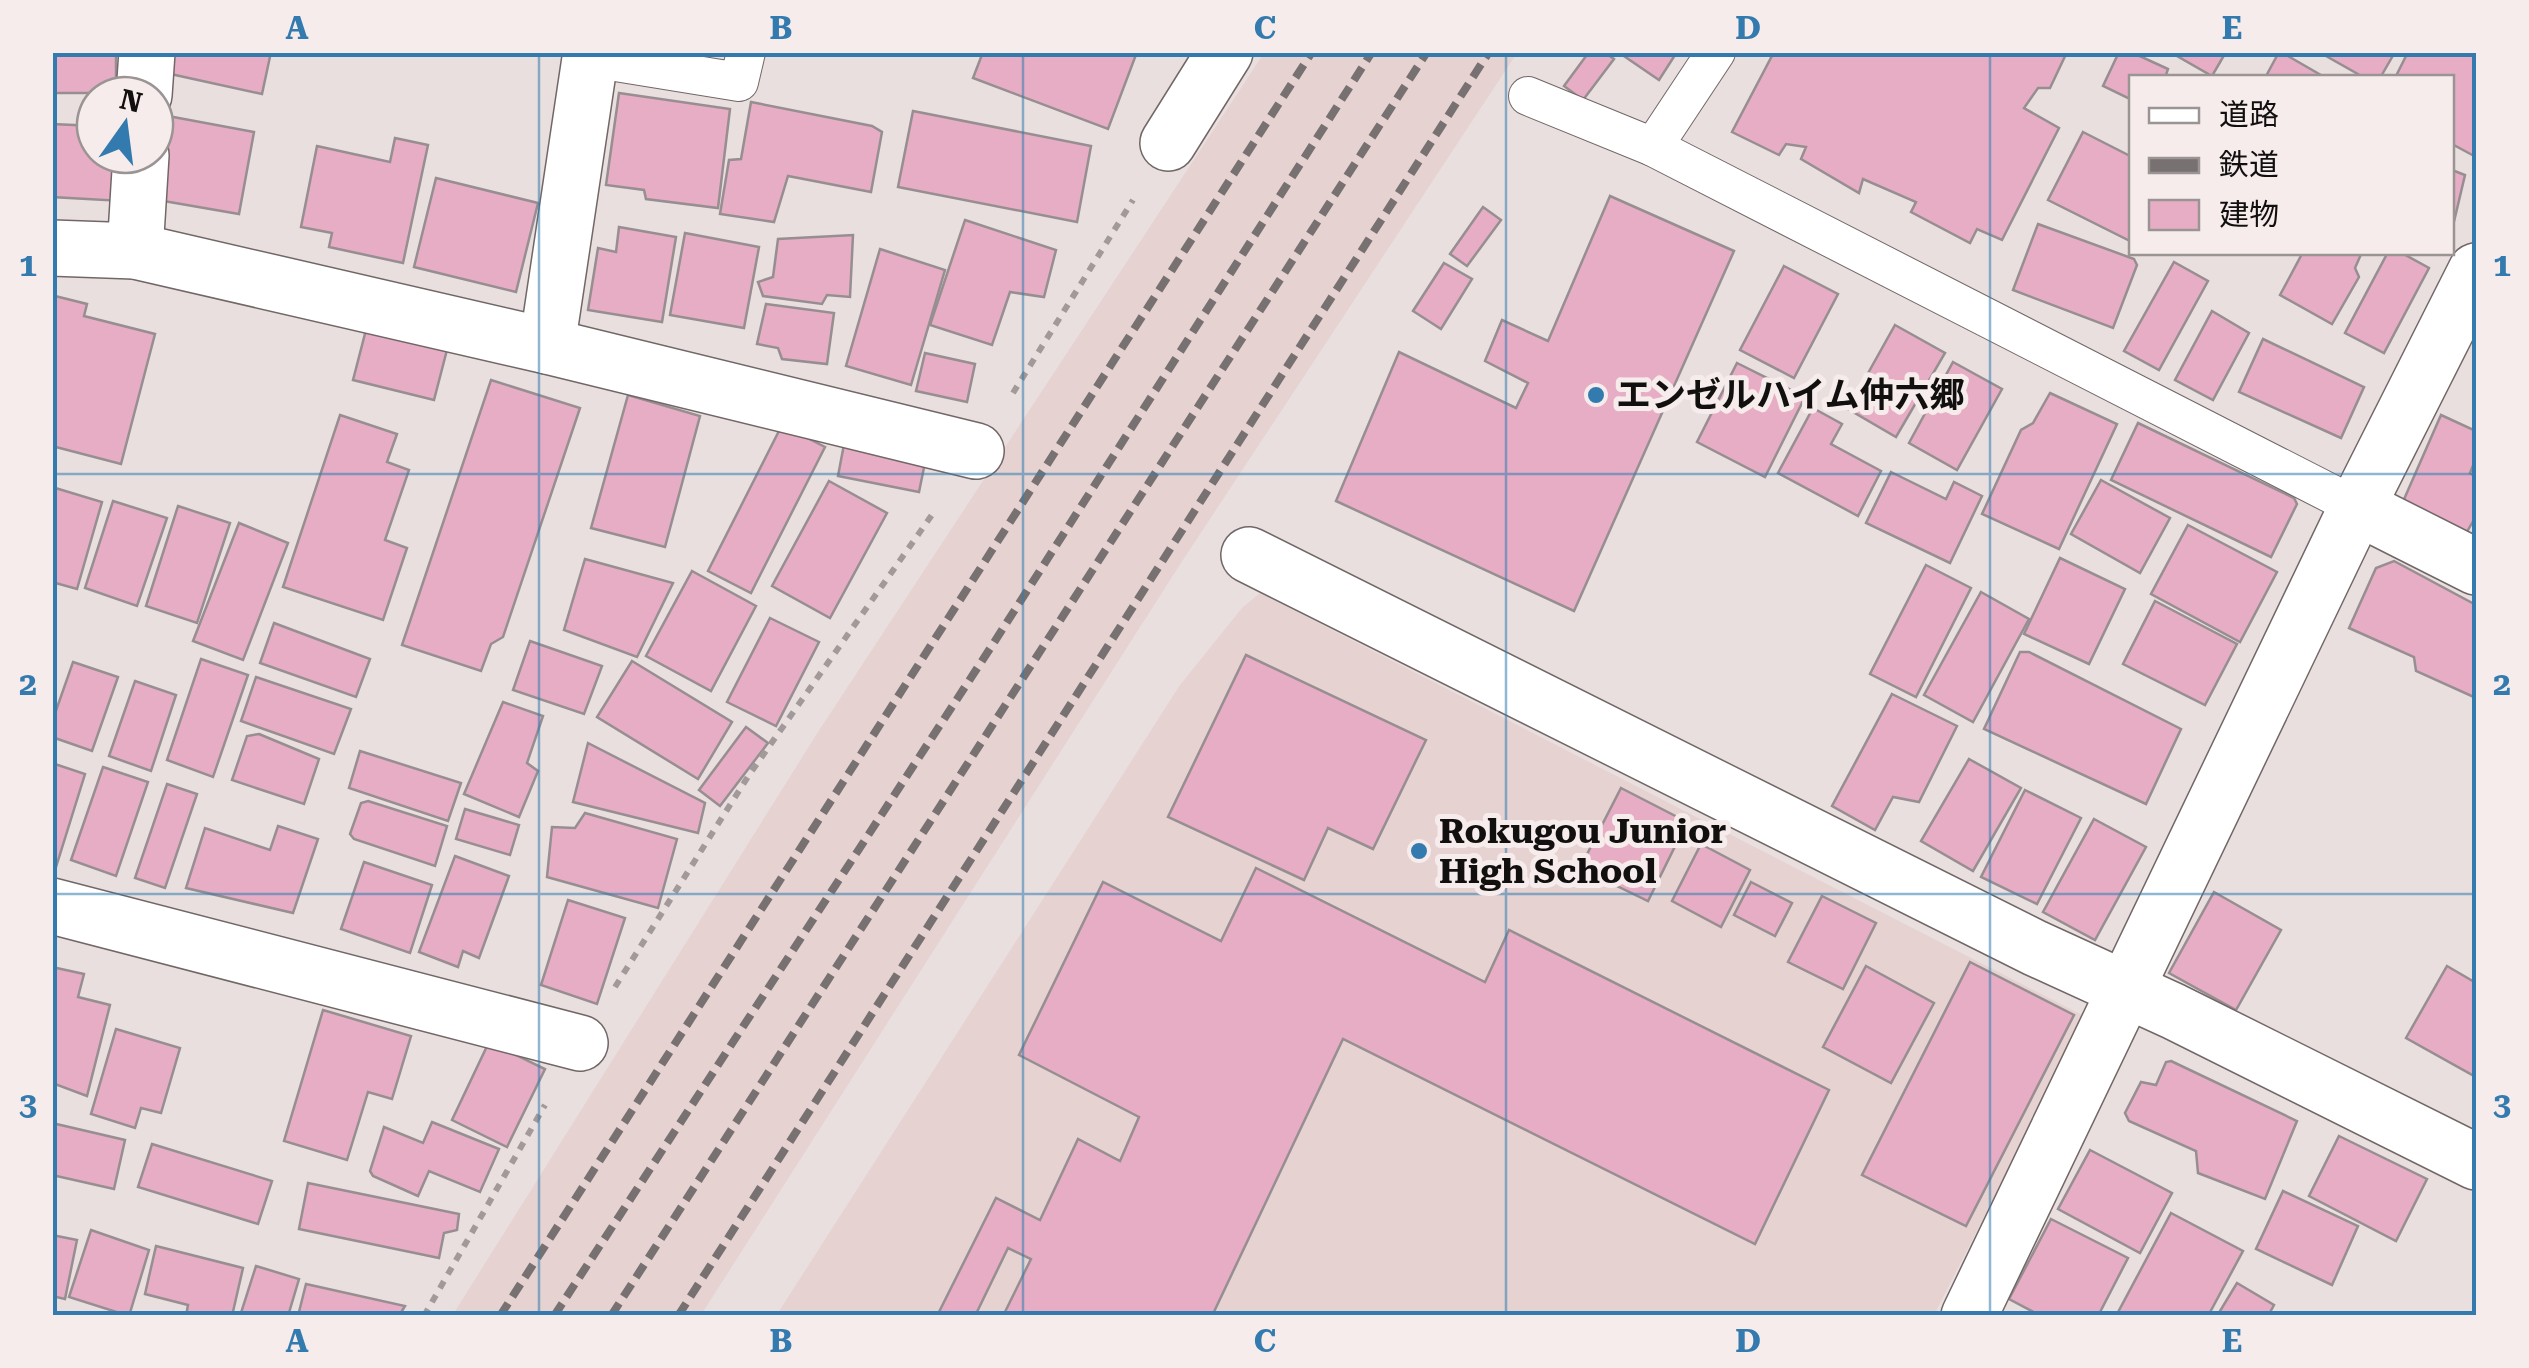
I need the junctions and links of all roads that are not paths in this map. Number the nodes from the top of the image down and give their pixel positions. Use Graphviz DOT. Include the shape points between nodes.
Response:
graph roads {
  1 [pos="746,52"];
  2 [pos="1224,52"];
  3 [pos="1716,52"];
  4 [pos="591,55"];
  5 [pos="1528,96"];
  6 [pos="1168,144"];
  7 [pos="1653,147"];
  8 [pos="140,175"];
  9 [pos="52,248"];
  10 [pos="135,251"];
  11 [pos="2476,271"];
  12 [pos="547,346"];
  13 [pos="976,451"];
  14 [pos="2358,507"];
  15 [pos="1249,555"];
  16 [pos="2476,567"];
  17 [pos="52,906"];
  18 [pos="2127,989"];
  19 [pos="580,1043"];
  20 [pos="2476,1162"];
  21 [pos="1968,1316"];
  1 -- 4 [label="lane" via="739,82"];
  2 -- 6 [label="street"];
  3 -- 7 [label="lane"];
  4 -- 12 [label="street"];
  5 -- 7 [label="lane"];
  7 -- 14 [label="lane"];
  8 -- 10 [label="street"];
  9 -- 10 [label="street"];
  10 -- 12 [label="street" via="267,290"];
  11 -- 14 [label="street"];
  12 -- 13 [label="street"];
  14 -- 16 [label="street"];
  14 -- 18 [label="street"];
  15 -- 18 [label="street"];
  17 -- 19 [label="street"];
  18 -- 20 [label="street"];
  18 -- 21 [label="street"];
}
